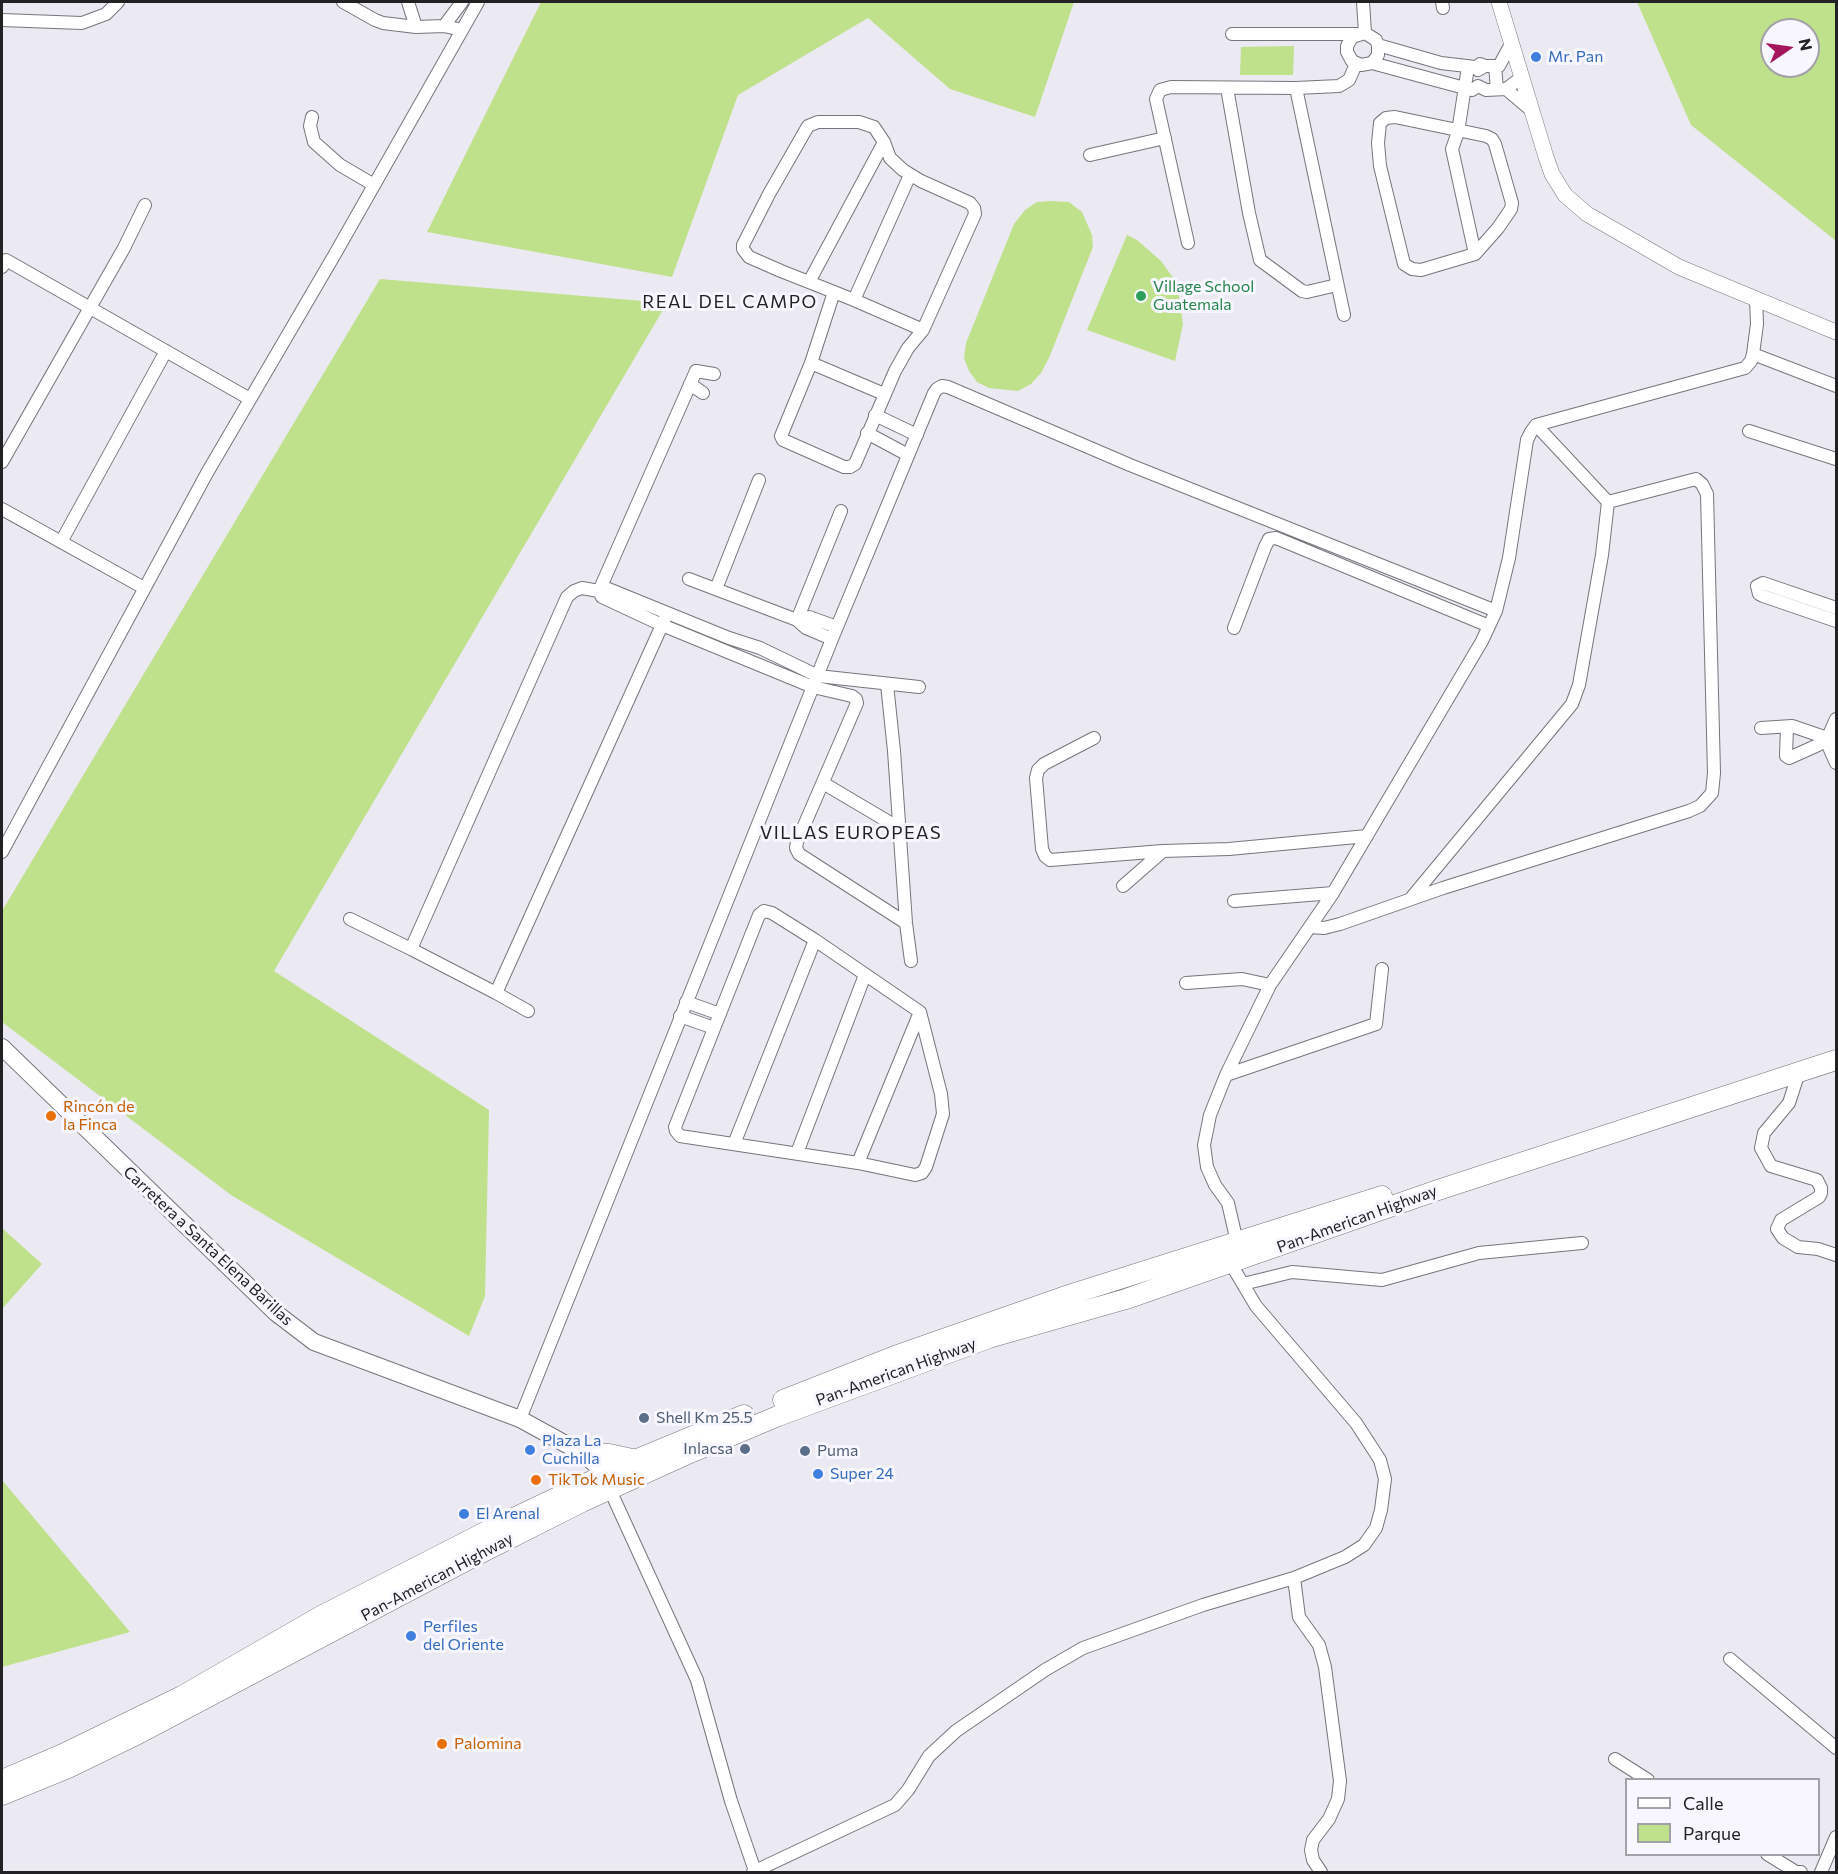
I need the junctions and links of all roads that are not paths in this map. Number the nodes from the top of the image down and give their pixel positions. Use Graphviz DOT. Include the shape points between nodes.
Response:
graph roads {
  1 [pos="118,2"];
  2 [pos="408,2"];
  3 [pos="462,2"];
  4 [pos="478,2"];
  5 [pos="1364,2"];
  6 [pos="1499,2"];
  7 [pos="347,3"];
  8 [pos="2,20"];
  9 [pos="444,26"];
  10 [pos="416,27"];
  11 [pos="462,30"];
  12 [pos="1232,34"];
  13 [pos="1361,34"];
  14 [pos="1512,42"];
  15 [pos="1378,45"];
  16 [pos="1372,63"];
  17 [pos="1356,64"];
  18 [pos="1484,66"];
  19 [pos="1521,74"];
  20 [pos="1227,88"];
  21 [pos="1296,88"];
  22 [pos="1496,89"];
  23 [pos="1468,90"];
  24 [pos="1532,111"];
  25 [pos="312,117"];
  26 [pos="1458,132"];
  27 [pos="1165,138"];
  28 [pos="884,142"];
  29 [pos="1090,155"];
  30 [pos="910,175"];
  31 [pos="374,185"];
  32 [pos="145,205"];
  33 [pos="1188,243"];
  34 [pos="1474,254"];
  35 [pos="2,267"];
  36 [pos="809,282"];
  37 [pos="1337,285"];
  38 [pos="834,292"];
  39 [pos="1756,298"];
  40 [pos="854,300"];
  41 [pos="89,307"];
  42 [pos="1344,315"];
  43 [pos="923,330"];
  44 [pos="1836,332"];
  45 [pos="166,351"];
  46 [pos="1753,354"];
  47 [pos="812,363"];
  48 [pos="714,374"];
  49 [pos="690,384"];
  50 [pos="1836,386"];
  51 [pos="703,393"];
  52 [pos="884,394"];
  53 [pos="250,399"];
  54 [pos="875,414"];
  55 [pos="1536,425"];
  56 [pos="1749,431"];
  57 [pos="867,433"];
  58 [pos="917,435"];
  59 [pos="908,454"];
  60 [pos="1836,459"];
  61 [pos="2,462"];
  62 [pos="759,480"];
  63 [pos="1608,502"];
  64 [pos="2,509"];
  65 [pos="841,511"];
  66 [pos="61,542"];
  67 [pos="689,579"];
  68 [pos="144,588"];
  69 [pos="716,589"];
  70 [pos="599,591"];
  71 [pos="1836,608"];
  72 [pos="1496,611"];
  73 [pos="665,620"];
  74 [pos="796,620"];
  75 [pos="1836,621"];
  76 [pos="1489,626"];
  77 [pos="1234,628"];
  78 [pos="835,633"];
  79 [pos="729,638"];
  80 [pos="725,650"];
  81 [pos="848,680"];
  82 [pos="815,681"];
  83 [pos="888,684"];
  84 [pos="919,687"];
  85 [pos="845,695"];
  86 [pos="1836,719"];
  87 [pos="1787,727"];
  88 [pos="1761,728"];
  89 [pos="1094,738"];
  90 [pos="1832,739"];
  91 [pos="1836,763"];
  92 [pos="823,783"];
  93 [pos="898,828"];
  94 [pos="1367,836"];
  95 [pos="1163,851"];
  96 [pos="2,852"];
  97 [pos="1123,886"];
  98 [pos="1333,893"];
  99 [pos="1412,898"];
  100 [pos="1234,901"];
  101 [pos="350,919"];
  102 [pos="906,924"];
  103 [pos="1310,927"];
  104 [pos="815,940"];
  105 [pos="411,949"];
  106 [pos="911,962"];
  107 [pos="1382,969"];
  108 [pos="865,975"];
  109 [pos="1186,983"];
  110 [pos="1270,985"];
  111 [pos="496,993"];
  112 [pos="686,1002"];
  113 [pos="528,1011"];
  114 [pos="920,1012"];
  115 [pos="720,1014"];
  116 [pos="680,1016"];
  117 [pos="714,1028"];
  118 [pos="2,1047"];
  119 [pos="1836,1048"];
  120 [pos="1836,1060"];
  121 [pos="1799,1072"];
  122 [pos="1226,1075"];
  123 [pos="735,1144"];
  124 [pos="797,1153"];
  125 [pos="858,1163"];
  126 [pos="1237,1242"];
  127 [pos="1582,1243"];
  128 [pos="1197,1254"];
  129 [pos="1836,1255"];
  130 [pos="1231,1264"];
  131 [pos="1243,1284"];
  132 [pos="1119,1301"];
  133 [pos="520,1419"];
  134 [pos="584,1455"];
  135 [pos="637,1460"];
  136 [pos="604,1481"];
  137 [pos="403,1574"];
  138 [pos="1294,1578"];
  139 [pos="346,1625"];
  140 [pos="1730,1659"];
  141 [pos="1836,1749"];
  142 [pos="1615,1759"];
  143 [pos="1646,1778"];
  144 [pos="2,1780"];
  145 [pos="2,1795"];
  146 [pos="1836,1837"];
  147 [pos="1770,1856"];
  148 [pos="754,1872"];
  149 [pos="1321,1872"];
  150 [pos="1801,1872"];
  151 [pos="1821,1872"];
  1 -- 8 [label="street" via="106,14 82,23"];
  2 -- 10 [label="street"];
  3 -- 9 [label="street"];
  4 -- 11 [label="street"];
  5 -- 13 [label="street"];
  6 -- 14 [label="street"];
  7 -- 10 [label="street" via="375,20"];
  9 -- 10 [label="street"];
  9 -- 11 [label="street"];
  11 -- 31 [label="street"];
  12 -- 13 [label="street"];
  13 -- 15 [label="street" via="1372,36"];
  13 -- 17 [label="street" via="1352,37 1347,46 1349,57"];
  14 -- 18 [label="street"];
  14 -- 19 [label="street"];
  15 -- 16 [label="street" via="1378,55"];
  15 -- 18 [label="street" via="1442,63"];
  16 -- 17 [label="street"];
  16 -- 23 [label="street"];
  17 -- 21 [label="street" via="1345,84"];
  18 -- 19 [label="street"];
  18 -- 22 [label="street"];
  18 -- 23 [label="street"];
  19 -- 22 [label="street"];
  19 -- 24 [label="street"];
  20 -- 21 [label="street"];
  20 -- 27 [label="street" via="1160,90 1156,99"];
  20 -- 37 [label="street" via="1260,260 1302,291"];
  21 -- 37 [label="street"];
  22 -- 23 [label="street" via="1478,86"];
  22 -- 24 [label="street"];
  23 -- 26 [label="street"];
  24 -- 39 [label="street" via="1556,181 1565,195 1587,214 1679,267"];
  25 -- 31 [label="street" via="314,142 340,165"];
  26 -- 34 [label="street" via="1452,150"];
  26 -- 34 [label="street" via="1492,139 1512,198 1511,209"];
  26 -- 34 [label="street" via="1386,118 1380,123 1380,166 1404,264 1421,270"];
  27 -- 29 [label="street"];
  27 -- 33 [label="street"];
  28 -- 30 [label="street" via="891,158"];
  28 -- 36 [label="street"];
  28 -- 36 [label="street" via="874,127 859,122 811,124 770,194 743,245 744,252"];
  30 -- 40 [label="street"];
  30 -- 43 [label="street" via="970,203 975,210"];
  31 -- 53 [label="street"];
  32 -- 41 [label="street"];
  35 -- 41 [label="street" via="6,260"];
  36 -- 38 [label="street"];
  37 -- 42 [label="street"];
  38 -- 40 [label="street"];
  38 -- 47 [label="street"];
  39 -- 44 [label="street"];
  39 -- 46 [label="street"];
  40 -- 43 [label="street"];
  41 -- 45 [label="street"];
  41 -- 61 [label="street"];
  43 -- 52 [label="street" via="908,348"];
  45 -- 53 [label="street"];
  45 -- 66 [label="street"];
  46 -- 50 [label="street"];
  46 -- 55 [label="street" via="1745,368"];
  47 -- 52 [label="street"];
  47 -- 57 [label="street" via="782,439 850,467 855,464"];
  48 -- 49 [label="street" via="696,371"];
  49 -- 51 [label="street"];
  49 -- 70 [label="street"];
  52 -- 54 [label="street"];
  53 -- 68 [label="street"];
  54 -- 57 [label="street"];
  54 -- 58 [label="street"];
  55 -- 63 [label="street"];
  55 -- 72 [label="street" via="1527,440 1509,558"];
  56 -- 60 [label="street"];
  57 -- 59 [label="street"];
  58 -- 59 [label="street"];
  58 -- 72 [label="street" via="934,393 942,386 948,387 1130,465"];
  59 -- 78 [label="street"];
  62 -- 69 [label="street"];
  63 -- 99 [label="street" via="1579,685 1572,704"];
  63 -- 99 [label="street" via="1696,479 1707,494 1712,793 1689,811"];
  64 -- 66 [label="street"];
  65 -- 74 [label="street"];
  66 -- 68 [label="street"];
  67 -- 69 [label="street"];
  68 -- 96 [label="street"];
  69 -- 74 [label="street"];
  70 -- 73 [label="street" via="606,588"];
  70 -- 105 [label="street" via="578,589 567,597"];
  71 -- 75 [label="street" via="1763,583 1757,586 1763,596"];
  72 -- 76 [label="street"];
  73 -- 79 [label="street"];
  73 -- 80 [label="street"];
  73 -- 111 [label="street"];
  74 -- 78 [label="street" via="809,617"];
  76 -- 77 [label="street" via="1276,538 1269,539 1265,547"];
  76 -- 94 [label="street"];
  78 -- 82 [label="street"];
  79 -- 80 [label="street"];
  79 -- 82 [label="street" via="759,648"];
  80 -- 82 [label="street"];
  81 -- 82 [label="street"];
  81 -- 83 [label="street"];
  81 -- 85 [label="street"];
  82 -- 85 [label="street"];
  82 -- 112 [label="street"];
  83 -- 84 [label="street"];
  83 -- 93 [label="street"];
  85 -- 92 [label="street" via="852,696 857,703"];
  86 -- 90 [label="street"];
  87 -- 88 [label="street"];
  87 -- 90 [label="street"];
  87 -- 90 [label="street" via="1789,759"];
  89 -- 95 [label="street" via="1038,770 1045,856 1050,860"];
  90 -- 91 [label="street" via="1828,745"];
  92 -- 93 [label="street"];
  92 -- 102 [label="street" via="797,842 798,851"];
  93 -- 102 [label="street"];
  94 -- 95 [label="street"];
  94 -- 98 [label="street"];
  95 -- 97 [label="street"];
  98 -- 100 [label="street"];
  98 -- 103 [label="street"];
  99 -- 103 [label="street" via="1340,924"];
  101 -- 105 [label="street"];
  102 -- 106 [label="street"];
  103 -- 110 [label="street"];
  104 -- 108 [label="street"];
  104 -- 115 [label="street" via="764,911 759,915"];
  104 -- 123 [label="street"];
  105 -- 111 [label="street"];
  107 -- 122 [label="street" via="1376,1024"];
  108 -- 114 [label="street"];
  108 -- 124 [label="street"];
  109 -- 110 [label="street" via="1242,979"];
  110 -- 122 [label="street"];
  111 -- 113 [label="street"];
  112 -- 115 [label="street"];
  112 -- 116 [label="street"];
  114 -- 125 [label="street"];
  114 -- 125 [label="street" via="943,1114 926,1167 915,1175"];
  115 -- 117 [label="street"];
  116 -- 117 [label="street"];
  116 -- 133 [label="street"];
  117 -- 123 [label="street" via="675,1127 680,1136"];
  118 -- 133 [label="main road, Carretera a Santa Elena Barillas" via="276,1313 308,1337 338,1352"];
  119 -- 126 [label="highway, Pan-American Highway"];
  120 -- 121 [label="highway, Pan-American Highway"];
  121 -- 129 [label="street" via="1789,1103 1764,1133 1761,1148 1771,1166 1817,1180 1821,1192 1781,1220 1777,1229 1798,1247"];
  121 -- 130 [label="highway, Pan-American Highway" via="1438,1190"];
  122 -- 126 [label="street" via="1210,1115 1204,1145 1207,1167 1228,1203"];
  123 -- 124 [label="street"];
  124 -- 125 [label="street"];
  126 -- 128 [label="highway, Pan-American Highway"];
  127 -- 131 [label="street" via="1479,1253 1382,1280 1292,1272"];
  128 -- 132 [label="highway" via="1174,1268 1111,1289"];
  128 -- 135 [label="highway, Pan-American Highway" via="853,1372"];
  130 -- 131 [label="street"];
  130 -- 132 [label="highway, Pan-American Highway"];
  131 -- 138 [label="street" via="1257,1306 1356,1422 1380,1460 1385,1479 1376,1528 1364,1545"];
  132 -- 136 [label="highway, Pan-American Highway" via="990,1338"];
  133 -- 134 [label="main road, Carretera a Santa Elena Barillas"];
  134 -- 135 [label="highway" via="609,1454"];
  134 -- 136 [label="highway"];
  135 -- 136 [label="highway, Pan-American Highway"];
  136 -- 137 [label="highway, Pan-American Highway"];
  136 -- 139 [label="highway, Pan-American Highway"];
  136 -- 148 [label="street" via="697,1680"];
  137 -- 139 [label="highway" via="389,1587 341,1614"];
  137 -- 144 [label="highway, Pan-American Highway" via="182,1696"];
  138 -- 148 [label="street" via="1203,1605 1083,1648 956,1731 929,1756 896,1805"];
  138 -- 149 [label="street" via="1299,1617 1319,1645 1325,1667 1340,1781 1338,1799 1329,1819 1313,1840 1313,1860"];
  139 -- 145 [label="highway, Pan-American Highway" via="138,1734"];
  140 -- 141 [label="street"];
  142 -- 143 [label="street"];
  146 -- 151 [label="street"];
  147 -- 150 [label="street"];
}
